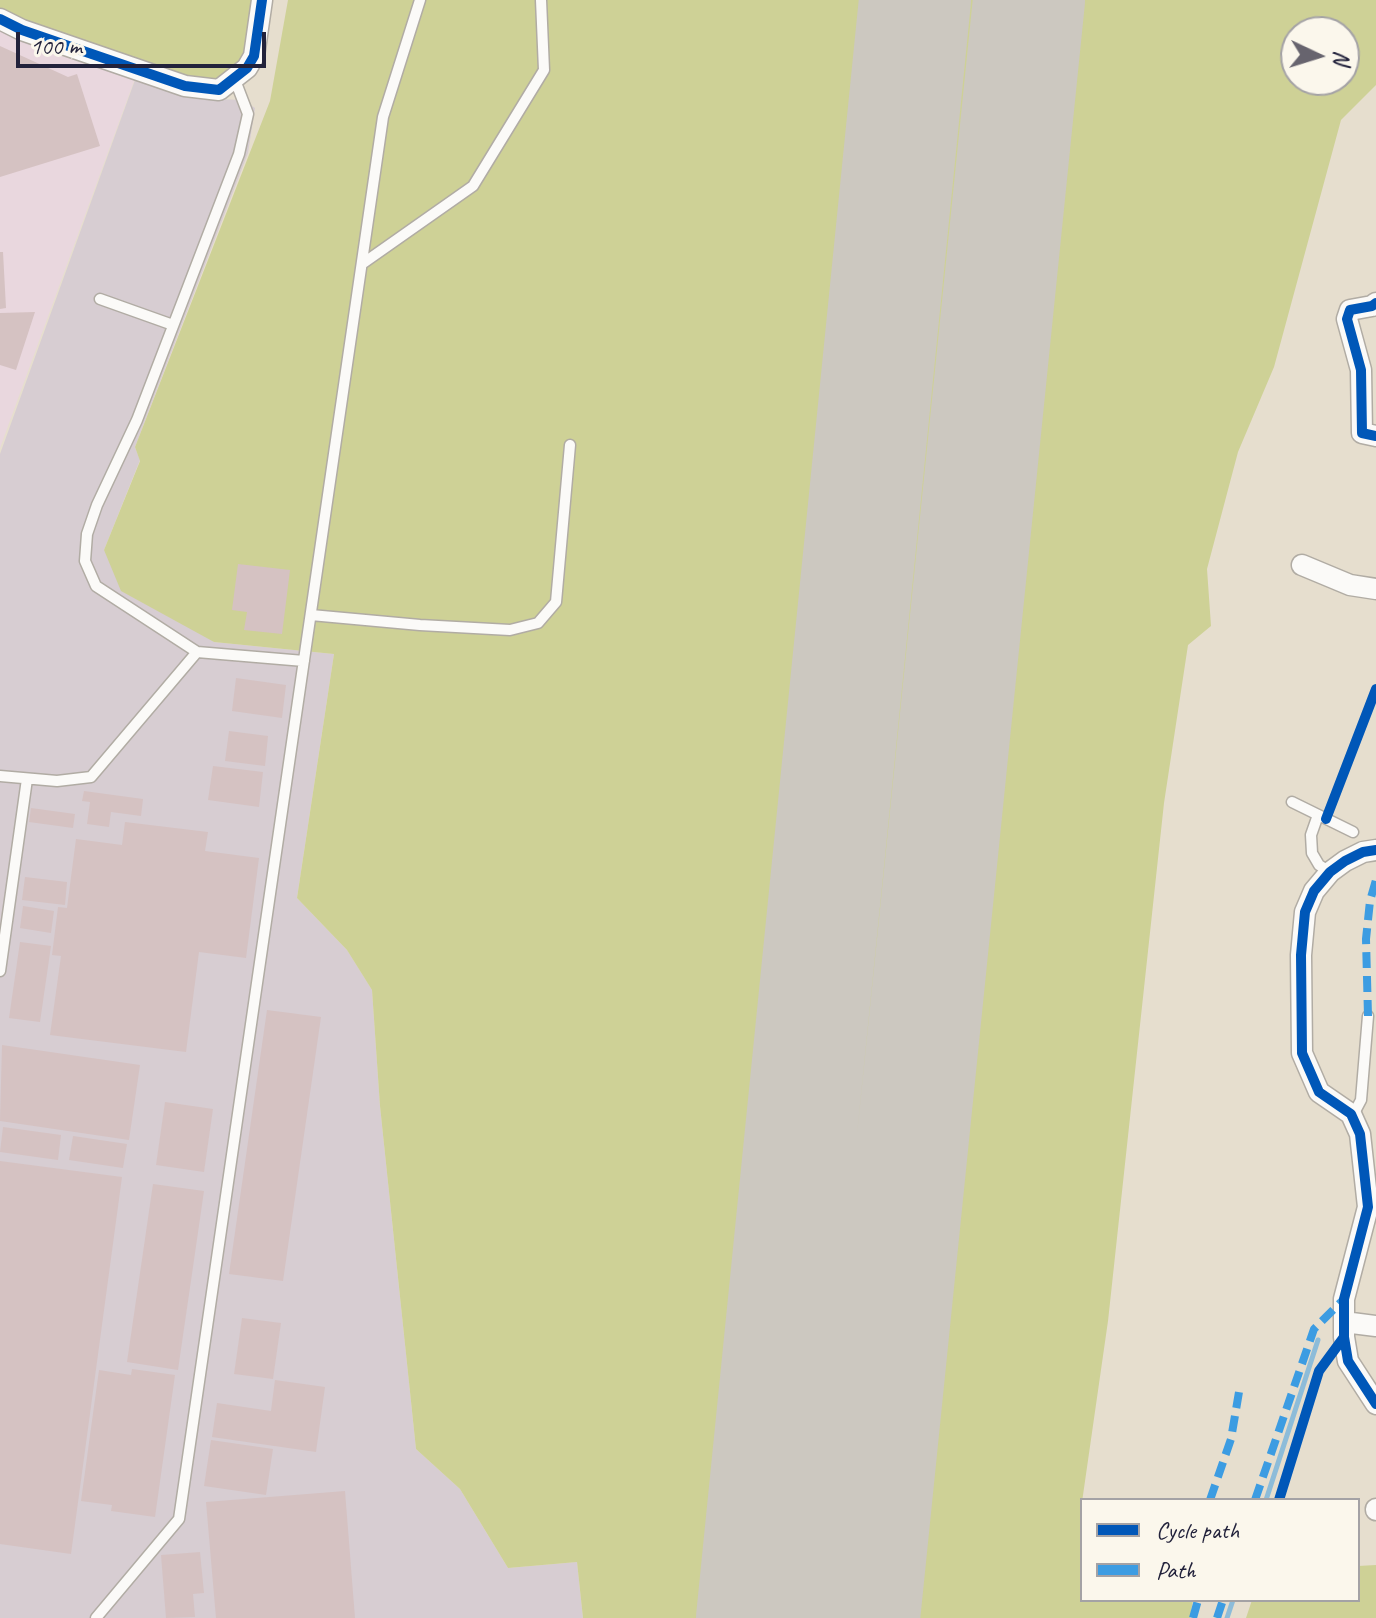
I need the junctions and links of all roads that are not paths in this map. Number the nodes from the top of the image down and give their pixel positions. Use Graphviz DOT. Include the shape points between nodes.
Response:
graph roads {
  1 [pos="262,0"];
  2 [pos="420,0"];
  3 [pos="541,0"];
  4 [pos="0,19"];
  5 [pos="235,80"];
  6 [pos="362,264"];
  7 [pos="100,299"];
  8 [pos="1376,303"];
  9 [pos="173,325"];
  10 [pos="1376,436"];
  11 [pos="570,445"];
  12 [pos="1302,565"];
  13 [pos="1376,589"];
  14 [pos="311,615"];
  15 [pos="197,652"];
  16 [pos="304,661"];
  17 [pos="0,776"];
  18 [pos="27,779"];
  19 [pos="1292,802"];
  20 [pos="1322,817"];
  21 [pos="1353,832"];
  22 [pos="1376,850"];
  23 [pos="1330,872"];
  24 [pos="0,971"];
  25 [pos="1368,1016"];
  26 [pos="1363,1125"];
  27 [pos="1370,1180"];
  28 [pos="1344,1322"];
  29 [pos="1376,1326"];
  30 [pos="1376,1404"];
  31 [pos="96,1618"];
  1 -- 5 [label="street" via="254,56"];
  2 -- 6 [label="lane" via="383,117"];
  3 -- 6 [label="lane" via="544,70 473,186"];
  4 -- 5 [label="street" via="185,86 219,90"];
  5 -- 9 [label="lane" via="248,114 239,154"];
  6 -- 14 [label="lane"];
  7 -- 9 [label="lane"];
  8 -- 10 [label="street" via="1350,310 1347,319 1361,370 1362,433"];
  9 -- 15 [label="lane" via="97,505 85,561 96,586"];
  11 -- 14 [label="lane" via="556,602 538,623 510,630"];
  12 -- 13 [label="street" via="1350,585"];
  14 -- 16 [label="lane"];
  15 -- 16 [label="lane"];
  15 -- 18 [label="lane" via="91,777"];
  16 -- 31 [label="lane" via="179,1519"];
  17 -- 18 [label="lane"];
  18 -- 24 [label="lane"];
  19 -- 20 [label="lane"];
  20 -- 21 [label="lane"];
  20 -- 23 [label="lane" via="1311,835 1312,853"];
  22 -- 23 [label="street"];
  23 -- 26 [label="street" via="1305,912 1302,1053 1319,1092"];
  25 -- 26 [label="lane"];
  26 -- 27 [label="street"];
  27 -- 28 [label="street" via="1344,1299"];
  28 -- 29 [label="street"];
  28 -- 30 [label="street" via="1348,1361"];
}
